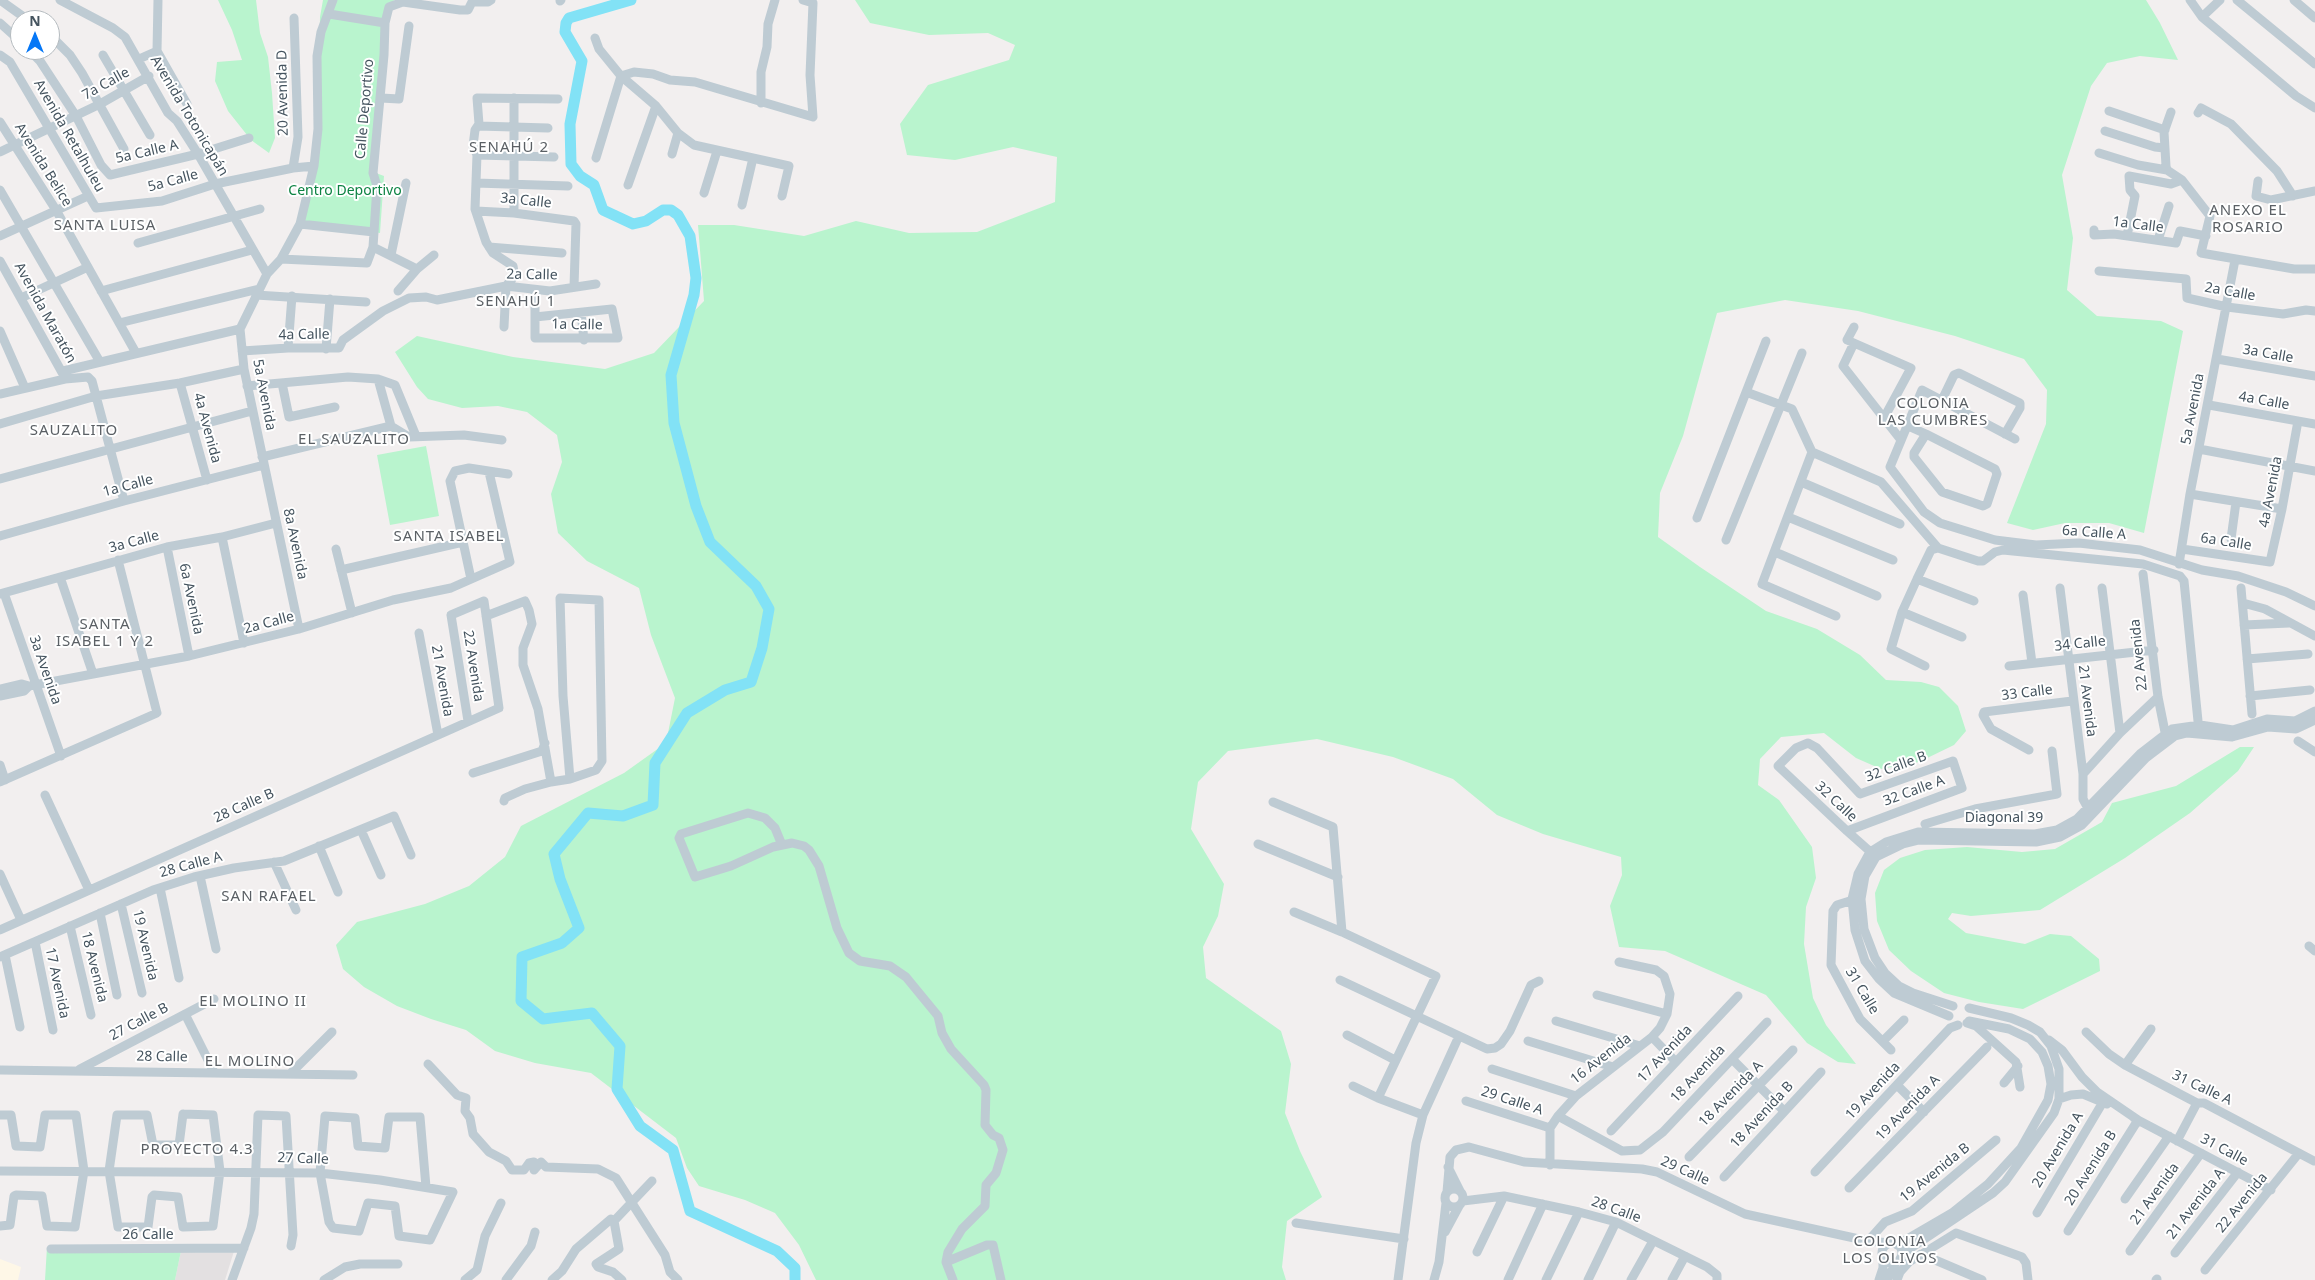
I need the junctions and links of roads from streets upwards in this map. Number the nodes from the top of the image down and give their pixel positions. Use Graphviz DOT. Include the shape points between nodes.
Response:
graph roads {
  1 [pos="0,0"];
  2 [pos="60,0"];
  3 [pos="158,0"];
  4 [pos="775,0"];
  5 [pos="803,0"];
  6 [pos="2190,0"];
  7 [pos="2220,0"];
  8 [pos="2237,0"];
  9 [pos="2294,0"];
  10 [pos="332,1"];
  11 [pos="406,1"];
  12 [pos="475,1"];
  13 [pos="489,1"];
  14 [pos="14,10"];
  15 [pos="329,14"];
  16 [pos="2202,17"];
  17 [pos="294,18"];
  18 [pos="2315,18"];
  19 [pos="0,23"];
  20 [pos="385,23"];
  21 [pos="409,26"];
  22 [pos="10,32"];
  23 [pos="595,38"];
  24 [pos="60,45"];
  25 [pos="157,51"];
  26 [pos="0,55"];
  27 [pos="103,55"];
  28 [pos="139,59"];
  29 [pos="39,60"];
  30 [pos="2315,64"];
  31 [pos="149,76"];
  32 [pos="621,76"];
  33 [pos="124,91"];
  34 [pos="381,98"];
  35 [pos="514,98"];
  36 [pos="558,99"];
  37 [pos="761,103"];
  38 [pos="100,104"];
  39 [pos="187,104"];
  40 [pos="656,106"];
  41 [pos="2315,108"];
  42 [pos="2109,111"];
  43 [pos="2171,112"];
  44 [pos="2198,113"];
  45 [pos="76,116"];
  46 [pos="0,122"];
  47 [pos="478,126"];
  48 [pos="514,126"];
  49 [pos="48,128"];
  50 [pos="548,128"];
  51 [pos="2165,130"];
  52 [pos="2105,131"];
  53 [pos="678,132"];
  54 [pos="150,135"];
  55 [pos="249,138"];
  56 [pos="15,144"];
  57 [pos="2164,148"];
  58 [pos="124,149"];
  59 [pos="718,151"];
  60 [pos="0,152"];
  61 [pos="2099,153"];
  62 [pos="198,154"];
  63 [pos="477,154"];
  64 [pos="672,154"];
  65 [pos="514,156"];
  66 [pos="554,157"];
  67 [pos="596,158"];
  68 [pos="752,158"];
  69 [pos="314,166"];
  70 [pos="293,168"];
  71 [pos="2167,170"];
  72 [pos="2182,180"];
  73 [pos="2258,181"];
  74 [pos="476,183"];
  75 [pos="215,184"];
  76 [pos="406,184"];
  77 [pos="514,185"];
  78 [pos="628,185"];
  79 [pos="568,186"];
  80 [pos="0,190"];
  81 [pos="2315,191"];
  82 [pos="704,193"];
  83 [pos="88,196"];
  84 [pos="782,196"];
  85 [pos="2293,196"];
  86 [pos="742,205"];
  87 [pos="2169,206"];
  88 [pos="96,208"];
  89 [pos="260,209"];
  90 [pos="56,210"];
  91 [pos="476,211"];
  92 [pos="514,213"];
  93 [pos="233,217"];
  94 [pos="300,224"];
  95 [pos="21,226"];
  96 [pos="2094,230"];
  97 [pos="374,232"];
  98 [pos="0,236"];
  99 [pos="2127,236"];
  100 [pos="2206,236"];
  101 [pos="2158,240"];
  102 [pos="138,243"];
  103 [pos="373,247"];
  104 [pos="490,247"];
  105 [pos="252,250"];
  106 [pos="562,253"];
  107 [pos="391,255"];
  108 [pos="434,255"];
  109 [pos="280,259"];
  110 [pos="2236,260"];
  111 [pos="0,261"];
  112 [pos="88,267"];
  113 [pos="416,269"];
  114 [pos="2315,269"];
  115 [pos="2099,271"];
  116 [pos="267,274"];
  117 [pos="54,282"];
  118 [pos="596,284"];
  119 [pos="506,286"];
  120 [pos="574,287"];
  121 [pos="101,290"];
  122 [pos="398,291"];
  123 [pos="535,291"];
  124 [pos="258,292"];
  125 [pos="292,296"];
  126 [pos="21,298"];
  127 [pos="330,299"];
  128 [pos="366,302"];
  129 [pos="2227,307"];
  130 [pos="383,311"];
  131 [pos="2315,311"];
  132 [pos="581,313"];
  133 [pos="536,317"];
  134 [pos="119,323"];
  135 [pos="504,328"];
  136 [pos="1854,328"];
  137 [pos="240,329"];
  138 [pos="0,331"];
  139 [pos="584,340"];
  140 [pos="1766,342"];
  141 [pos="1854,343"];
  142 [pos="288,348"];
  143 [pos="326,349"];
  144 [pos="242,351"];
  145 [pos="136,353"];
  146 [pos="1802,353"];
  147 [pos="2217,360"];
  148 [pos="100,362"];
  149 [pos="244,369"];
  150 [pos="64,375"];
  151 [pos="2315,376"];
  152 [pos="378,379"];
  153 [pos="180,383"];
  154 [pos="282,383"];
  155 [pos="248,386"];
  156 [pos="25,388"];
  157 [pos="1746,392"];
  158 [pos="0,394"];
  159 [pos="96,396"];
  160 [pos="1942,400"];
  161 [pos="1781,405"];
  162 [pos="2209,405"];
  163 [pos="335,407"];
  164 [pos="252,411"];
  165 [pos="1884,418"];
  166 [pos="2298,421"];
  167 [pos="0,424"];
  168 [pos="2315,424"];
  169 [pos="193,426"];
  170 [pos="392,426"];
  171 [pos="1908,426"];
  172 [pos="1926,434"];
  173 [pos="2005,434"];
  174 [pos="416,436"];
  175 [pos="2015,439"];
  176 [pos="502,440"];
  177 [pos="1901,440"];
  178 [pos="111,448"];
  179 [pos="2199,449"];
  180 [pos="1812,452"];
  181 [pos="263,461"];
  182 [pos="2290,466"];
  183 [pos="2315,471"];
  184 [pos="489,472"];
  185 [pos="508,474"];
  186 [pos="0,479"];
  187 [pos="206,480"];
  188 [pos="1801,482"];
  189 [pos="2190,494"];
  190 [pos="124,501"];
  191 [pos="2236,502"];
  192 [pos="2282,509"];
  193 [pos="1788,517"];
  194 [pos="1696,518"];
  195 [pos="276,523"];
  196 [pos="1900,524"];
  197 [pos="0,536"];
  198 [pos="222,537"];
  199 [pos="2231,539"];
  200 [pos="1726,540"];
  201 [pos="463,542"];
  202 [pos="166,547"];
  203 [pos="1938,548"];
  204 [pos="336,549"];
  205 [pos="2182,549"];
  206 [pos="1774,552"];
  207 [pos="118,560"];
  208 [pos="1893,560"];
  209 [pos="2265,562"];
  210 [pos="2179,564"];
  211 [pos="341,570"];
  212 [pos="2143,574"];
  213 [pos="60,578"];
  214 [pos="1917,578"];
  215 [pos="471,579"];
  216 [pos="2060,588"];
  217 [pos="2102,588"];
  218 [pos="2241,588"];
  219 [pos="2,594"];
  220 [pos="2023,595"];
  221 [pos="1877,596"];
  222 [pos="1974,601"];
  223 [pos="2243,603"];
  224 [pos="2315,606"];
  225 [pos="1902,612"];
  226 [pos="352,613"];
  227 [pos="486,616"];
  228 [pos="1836,616"];
  229 [pos="2290,622"];
  230 [pos="2244,625"];
  231 [pos="299,629"];
  232 [pos="419,633"];
  233 [pos="2315,636"];
  234 [pos="1962,637"];
  235 [pos="244,644"];
  236 [pos="2154,650"];
  237 [pos="2308,654"];
  238 [pos="2109,655"];
  239 [pos="189,656"];
  240 [pos="2068,659"];
  241 [pos="2247,659"];
  242 [pos="2032,663"];
  243 [pos="145,664"];
  244 [pos="1925,666"];
  245 [pos="2009,666"];
  246 [pos="93,674"];
  247 [pos="32,686"];
  248 [pos="0,689"];
  249 [pos="2310,690"];
  250 [pos="0,696"];
  251 [pos="2250,696"];
  252 [pos="2158,697"];
  253 [pos="2072,701"];
  254 [pos="2315,711"];
  255 [pos="2252,714"];
  256 [pos="2315,720"];
  257 [pos="468,721"];
  258 [pos="2199,729"];
  259 [pos="2165,732"];
  260 [pos="2120,733"];
  261 [pos="438,735"];
  262 [pos="2298,741"];
  263 [pos="545,743"];
  264 [pos="2029,750"];
  265 [pos="2052,751"];
  266 [pos="2315,752"];
  267 [pos="61,756"];
  268 [pos="0,765"];
  269 [pos="1778,766"];
  270 [pos="473,773"];
  271 [pos="2082,774"];
  272 [pos="570,780"];
  273 [pos="3,781"];
  274 [pos="551,782"];
  275 [pos="1962,788"];
  276 [pos="45,795"];
  277 [pos="504,801"];
  278 [pos="1273,802"];
  279 [pos="2090,812"];
  280 [pos="1949,817"];
  281 [pos="1925,824"];
  282 [pos="361,830"];
  283 [pos="1847,831"];
  284 [pos="1951,832"];
  285 [pos="1258,844"];
  286 [pos="782,845"];
  287 [pos="319,846"];
  288 [pos="1873,854"];
  289 [pos="411,855"];
  290 [pos="274,862"];
  291 [pos="0,874"];
  292 [pos="381,875"];
  293 [pos="200,876"];
  294 [pos="1338,878"];
  295 [pos="160,888"];
  296 [pos="89,890"];
  297 [pos="338,892"];
  298 [pos="1856,899"];
  299 [pos="121,904"];
  300 [pos="296,910"];
  301 [pos="1294,912"];
  302 [pos="100,913"];
  303 [pos="21,920"];
  304 [pos="70,926"];
  305 [pos="0,930"];
  306 [pos="1342,932"];
  307 [pos="35,942"];
  308 [pos="216,949"];
  309 [pos="2,956"];
  310 [pos="1619,962"];
  311 [pos="179,978"];
  312 [pos="1340,980"];
  313 [pos="1539,981"];
  314 [pos="142,994"];
  315 [pos="116,995"];
  316 [pos="1598,995"];
  317 [pos="1738,996"];
  318 [pos="214,999"];
  319 [pos="1953,1006"];
  320 [pos="1969,1008"];
  321 [pos="186,1014"];
  322 [pos="1667,1014"];
  323 [pos="91,1015"];
  324 [pos="1417,1016"];
  325 [pos="1904,1020"];
  326 [pos="1556,1021"];
  327 [pos="1768,1022"];
  328 [pos="1957,1022"];
  329 [pos="20,1027"];
  330 [pos="2151,1029"];
  331 [pos="53,1030"];
  332 [pos="332,1032"];
  333 [pos="2040,1032"];
  334 [pos="2086,1032"];
  335 [pos="1347,1035"];
  336 [pos="1460,1036"];
  337 [pos="1652,1037"];
  338 [pos="1528,1041"];
  339 [pos="1882,1041"];
  340 [pos="1640,1046"];
  341 [pos="1987,1047"];
  342 [pos="1793,1050"];
  343 [pos="1891,1050"];
  344 [pos="1732,1059"];
  345 [pos="1395,1060"];
  346 [pos="1676,1062"];
  347 [pos="428,1064"];
  348 [pos="2125,1065"];
  349 [pos="2018,1066"];
  350 [pos="1613,1067"];
  351 [pos="1492,1069"];
  352 [pos="0,1070"];
  353 [pos="78,1070"];
  354 [pos="214,1072"];
  355 [pos="292,1072"];
  356 [pos="1821,1072"];
  357 [pos="353,1075"];
  358 [pos="2004,1083"];
  359 [pos="1758,1085"];
  360 [pos="1897,1085"];
  361 [pos="1352,1086"];
  362 [pos="2020,1087"];
  363 [pos="1576,1096"];
  364 [pos="1378,1098"];
  365 [pos="2059,1099"];
  366 [pos="1466,1101"];
  367 [pos="2103,1102"];
  368 [pos="2197,1103"];
  369 [pos="1784,1111"];
  370 [pos="1924,1112"];
  371 [pos="1423,1114"];
  372 [pos="0,1115"];
  373 [pos="1558,1116"];
  374 [pos="2138,1120"];
  375 [pos="1550,1128"];
  376 [pos="1611,1131"];
  377 [pos="2168,1136"];
  378 [pos="1996,1140"];
  379 [pos="2177,1141"];
  380 [pos="2201,1153"];
  381 [pos="2300,1153"];
  382 [pos="1689,1158"];
  383 [pos="2314,1160"];
  384 [pos="1550,1165"];
  385 [pos="1448,1167"];
  386 [pos="0,1171"];
  387 [pos="84,1171"];
  388 [pos="109,1171"];
  389 [pos="220,1171"];
  390 [pos="254,1172"];
  391 [pos="291,1172"];
  392 [pos="1816,1172"];
  393 [pos="2238,1172"];
  394 [pos="320,1173"];
  395 [pos="1724,1177"];
  396 [pos="652,1181"];
  397 [pos="426,1187"];
  398 [pos="1849,1188"];
  399 [pos="2271,1190"];
  400 [pos="1447,1192"];
  401 [pos="1500,1196"];
  402 [pos="1461,1198"];
  403 [pos="2125,1199"];
  404 [pos="631,1201"];
  405 [pos="500,1203"];
  406 [pos="1446,1203"];
  407 [pos="1543,1204"];
  408 [pos="1579,1212"];
  409 [pos="2036,1213"];
  410 [pos="614,1221"];
  411 [pos="1616,1222"];
  412 [pos="1296,1223"];
  413 [pos="1882,1224"];
  414 [pos="4,1226"];
  415 [pos="2068,1231"];
  416 [pos="535,1232"];
  417 [pos="1442,1236"];
  418 [pos="1404,1239"];
  419 [pos="1654,1240"];
  420 [pos="1868,1241"];
  421 [pos="1894,1244"];
  422 [pos="291,1246"];
  423 [pos="244,1248"];
  424 [pos="51,1249"];
  425 [pos="2130,1251"];
  426 [pos="1476,1252"];
  427 [pos="2175,1253"];
  428 [pos="1921,1254"];
  429 [pos="1685,1256"];
  430 [pos="1882,1256"];
  431 [pos="1899,1258"];
  432 [pos="946,1262"];
  433 [pos="398,1264"];
  434 [pos="2205,1270"];
  435 [pos="1717,1277"];
  436 [pos="232,1280"];
  437 [pos="324,1280"];
  438 [pos="465,1280"];
  439 [pos="506,1280"];
  440 [pos="552,1280"];
  441 [pos="622,1280"];
  442 [pos="678,1280"];
  443 [pos="953,1280"];
  444 [pos="1001,1280"];
  445 [pos="1398,1280"];
  446 [pos="1434,1280"];
  447 [pos="1508,1280"];
  448 [pos="1546,1280"];
  449 [pos="1588,1280"];
  450 [pos="1632,1280"];
  451 [pos="1672,1280"];
  452 [pos="1879,1280"];
  453 [pos="1887,1280"];
  454 [pos="1897,1280"];
  455 [pos="1982,1280"];
  456 [pos="2028,1280"];
  1 -- 14 [label="street"];
  2 -- 28 [label="street, Avenida Totonicapán" via="113,28 125,37"];
  3 -- 25 [label="street"];
  4 -- 37 [label="street" via="761,72"];
  5 -- 37 [label="street" via="812,3 810,75 813,117"];
  6 -- 16 [label="street"];
  7 -- 16 [label="street"];
  8 -- 30 [label="street"];
  9 -- 18 [label="street"];
  10 -- 15 [label="street"];
  11 -- 12 [label="street" via="451,10 468,10"];
  11 -- 20 [label="street, Calle Deportivo" via="389,7"];
  12 -- 13 [label="street"];
  15 -- 20 [label="street"];
  15 -- 69 [label="street" via="321,32 317,56 318,129"];
  16 -- 41 [label="street" via="2296,96"];
  17 -- 70 [label="street, 20 Avenida D" via="298,137"];
  19 -- 22 [label="street"];
  20 -- 34 [label="street, Calle Deportivo"];
  21 -- 34 [label="street" via="399,98"];
  23 -- 32 [label="street"];
  24 -- 38 [label="street" via="70,55"];
  25 -- 28 [label="street"];
  25 -- 39 [label="street"];
  26 -- 49 [label="street, Avenida Retalhuleu" via="10,62"];
  27 -- 33 [label="street"];
  28 -- 31 [label="street, Avenida Totonicapán"];
  29 -- 45 [label="street"];
  31 -- 33 [label="street, 7a Calle"];
  31 -- 62 [label="street, Avenida Totonicapán" via="168,113 177,120"];
  32 -- 37 [label="street" via="634,72 695,82"];
  32 -- 40 [label="street"];
  32 -- 67 [label="street"];
  33 -- 38 [label="street, 7a Calle"];
  33 -- 54 [label="street"];
  34 -- 97 [label="street, Calle Deportivo" via="373,173 377,186"];
  35 -- 36 [label="street"];
  35 -- 47 [label="street" via="478,98"];
  35 -- 48 [label="street"];
  38 -- 45 [label="street, 7a Calle"];
  38 -- 58 [label="street"];
  40 -- 53 [label="street"];
  40 -- 78 [label="street"];
  42 -- 51 [label="street"];
  43 -- 51 [label="street"];
  44 -- 85 [label="street" via="2202,108 2231,124 2277,171"];
  45 -- 49 [label="street, 7a Calle"];
  45 -- 62 [label="street, 5a Calle A" via="101,165 110,175"];
  46 -- 56 [label="street, Avenida Belice"];
  47 -- 48 [label="street"];
  47 -- 63 [label="street" via="474,130 473,146"];
  48 -- 50 [label="street"];
  48 -- 65 [label="street"];
  49 -- 56 [label="street, 7a Calle"];
  49 -- 83 [label="street, Avenida Retalhuleu"];
  51 -- 57 [label="street"];
  52 -- 57 [label="street"];
  53 -- 59 [label="street" via="694,145"];
  53 -- 64 [label="street"];
  55 -- 62 [label="street, 5a Calle A"];
  56 -- 60 [label="street, 7a Calle"];
  56 -- 90 [label="street, Avenida Belice"];
  57 -- 71 [label="street"];
  59 -- 68 [label="street"];
  59 -- 82 [label="street"];
  61 -- 71 [label="street"];
  62 -- 75 [label="street, Avenida Totonicapán"];
  63 -- 65 [label="street"];
  63 -- 74 [label="street"];
  65 -- 66 [label="street"];
  65 -- 77 [label="street"];
  68 -- 84 [label="street" via="789,166"];
  68 -- 86 [label="street"];
  69 -- 70 [label="street, 5a Calle"];
  69 -- 94 [label="street"];
  70 -- 75 [label="street, 5a Calle"];
  71 -- 72 [label="street"];
  72 -- 99 [label="street" via="2170,184 2129,176 2130,190 2136,196"];
  72 -- 100 [label="street" via="2210,216"];
  73 -- 85 [label="street" via="2256,196 2271,200"];
  74 -- 77 [label="street"];
  74 -- 91 [label="street"];
  75 -- 88 [label="street, 5a Calle" via="162,201"];
  75 -- 93 [label="street, Avenida Totonicapán"];
  76 -- 107 [label="street"];
  77 -- 79 [label="street"];
  77 -- 92 [label="street"];
  80 -- 95 [label="street"];
  81 -- 85 [label="street"];
  83 -- 88 [label="street, Avenida Retalhuleu"];
  83 -- 90 [label="street"];
  87 -- 101 [label="street"];
  89 -- 93 [label="street"];
  90 -- 95 [label="street"];
  90 -- 112 [label="street, Avenida Belice"];
  91 -- 92 [label="street, 3a Calle"];
  91 -- 104 [label="street"];
  92 -- 120 [label="street, 3a Calle" via="574,221"];
  93 -- 102 [label="street"];
  93 -- 105 [label="street, Avenida Totonicapán"];
  94 -- 97 [label="street"];
  94 -- 109 [label="street"];
  95 -- 98 [label="street"];
  95 -- 117 [label="street"];
  96 -- 99 [label="street, 1a Calle" via="2094,235"];
  97 -- 103 [label="street, Calle Deportivo"];
  99 -- 101 [label="street, 1a Calle"];
  100 -- 101 [label="street, 1a Calle" via="2180,231 2176,243"];
  100 -- 110 [label="street" via="2201,253"];
  103 -- 107 [label="street"];
  103 -- 109 [label="street, Calle Deportivo" via="367,263"];
  104 -- 106 [label="street"];
  104 -- 119 [label="street" via="493,253 513,266 512,279"];
  105 -- 116 [label="street, Avenida Totonicapán"];
  105 -- 121 [label="street"];
  107 -- 113 [label="street"];
  108 -- 113 [label="street"];
  109 -- 116 [label="street"];
  110 -- 114 [label="street"];
  110 -- 129 [label="street, 5a Avenida"];
  111 -- 126 [label="street, Avenida Maratón"];
  112 -- 117 [label="street"];
  112 -- 121 [label="street, Avenida Belice"];
  113 -- 122 [label="street"];
  115 -- 129 [label="street, 2a Calle" via="2186,279 2187,298"];
  116 -- 124 [label="street"];
  117 -- 126 [label="street"];
  117 -- 148 [label="street"];
  118 -- 120 [label="street, 2a Calle"];
  119 -- 123 [label="street, 2a Calle"];
  119 -- 130 [label="street, 2a Calle" via="453,299 409,298"];
  119 -- 135 [label="street"];
  120 -- 123 [label="street, 2a Calle"];
  121 -- 134 [label="street, Avenida Belice"];
  123 -- 133 [label="street"];
  124 -- 125 [label="street"];
  124 -- 134 [label="street"];
  124 -- 137 [label="street"];
  125 -- 127 [label="street"];
  125 -- 142 [label="street"];
  126 -- 150 [label="street, Avenida Maratón"];
  127 -- 128 [label="street"];
  127 -- 143 [label="street"];
  129 -- 131 [label="street, 2a Calle" via="2283,314"];
  129 -- 147 [label="street, 5a Avenida"];
  130 -- 143 [label="street, 4a Calle" via="343,340 339,348"];
  132 -- 133 [label="street"];
  132 -- 139 [label="street"];
  132 -- 139 [label="street, 1a Calle" via="612,309 618,338"];
  133 -- 139 [label="street, 1a Calle" via="535,338"];
  134 -- 145 [label="street, Avenida Belice"];
  136 -- 141 [label="street" via="1847,340"];
  137 -- 144 [label="street, 5a Avenida"];
  137 -- 145 [label="street"];
  138 -- 156 [label="street"];
  140 -- 157 [label="street"];
  141 -- 165 [label="street" via="1843,366"];
  141 -- 165 [label="street" via="1911,368"];
  142 -- 143 [label="street, 4a Calle"];
  142 -- 144 [label="street, 4a Calle"];
  144 -- 149 [label="street, 5a Avenida"];
  145 -- 148 [label="street"];
  146 -- 161 [label="street"];
  147 -- 151 [label="street, 3a Calle"];
  147 -- 162 [label="street, 5a Avenida"];
  148 -- 150 [label="street"];
  149 -- 153 [label="street"];
  149 -- 155 [label="street, 5a Avenida"];
  150 -- 156 [label="street"];
  150 -- 159 [label="street" via="88,377"];
  152 -- 154 [label="street" via="348,377"];
  152 -- 170 [label="street"];
  152 -- 174 [label="street" via="395,385"];
  153 -- 159 [label="street"];
  153 -- 169 [label="street, 4a Avenida"];
  154 -- 155 [label="street"];
  154 -- 163 [label="street" via="288,416"];
  155 -- 164 [label="street, 5a Avenida"];
  156 -- 158 [label="street"];
  157 -- 161 [label="street"];
  157 -- 194 [label="street"];
  159 -- 167 [label="street"];
  159 -- 178 [label="street"];
  160 -- 171 [label="street" via="1922,390"];
  160 -- 173 [label="street"];
  160 -- 173 [label="street" via="1954,375 1959,372 2020,403"];
  161 -- 180 [label="street" via="1792,409"];
  161 -- 200 [label="street"];
  162 -- 166 [label="street, 4a Calle"];
  162 -- 179 [label="street, 5a Avenida"];
  164 -- 169 [label="street"];
  164 -- 181 [label="street, 5a Avenida"];
  165 -- 177 [label="street"];
  166 -- 168 [label="street, 4a Calle"];
  166 -- 182 [label="street, 4a Avenida"];
  169 -- 178 [label="street"];
  169 -- 187 [label="street, 4a Avenida"];
  170 -- 174 [label="street" via="409,437"];
  170 -- 181 [label="street, 1a Calle"];
  171 -- 172 [label="street"];
  171 -- 177 [label="street"];
  172 -- 172 [label="street" via="1995,469 1997,474 1987,504 1983,506 1942,492 1914,458"];
  173 -- 175 [label="street"];
  174 -- 176 [label="street" via="464,435"];
  177 -- 210 [label="street, 6a Calle A" via="1890,467 1924,512 1940,524 1996,540 2036,545 2079,543 2140,550"];
  178 -- 186 [label="street"];
  178 -- 190 [label="street"];
  179 -- 182 [label="street"];
  179 -- 189 [label="street, 5a Avenida"];
  180 -- 188 [label="street"];
  180 -- 203 [label="street" via="1881,482"];
  181 -- 187 [label="street, 1a Calle"];
  181 -- 195 [label="street, 8a Avenida"];
  182 -- 183 [label="street"];
  182 -- 192 [label="street, 4a Avenida"];
  184 -- 185 [label="street"];
  184 -- 201 [label="street" via="468,468 455,471 450,480"];
  184 -- 215 [label="street, 2a Calle" via="510,562"];
  187 -- 190 [label="street, 1a Calle"];
  188 -- 193 [label="street"];
  188 -- 196 [label="street"];
  189 -- 191 [label="street"];
  189 -- 205 [label="street, 5a Avenida"];
  190 -- 197 [label="street, 1a Calle"];
  191 -- 192 [label="street"];
  191 -- 199 [label="street"];
  192 -- 209 [label="street, 4a Avenida" via="2272,560"];
  193 -- 206 [label="street"];
  193 -- 208 [label="street"];
  195 -- 198 [label="street, 3a Calle"];
  195 -- 231 [label="street, 8a Avenida"];
  198 -- 202 [label="street, 3a Calle"];
  198 -- 235 [label="street"];
  201 -- 211 [label="street"];
  201 -- 215 [label="street"];
  202 -- 207 [label="street, 3a Calle"];
  202 -- 239 [label="street, 6a Avenida"];
  203 -- 214 [label="street" via="1931,550"];
  203 -- 258 [label="street" via="1978,561 2003,550 2143,564 2180,576 2184,581"];
  204 -- 211 [label="street"];
  205 -- 209 [label="street, 6a Calle"];
  205 -- 210 [label="street, 5a Avenida"];
  206 -- 221 [label="street"];
  206 -- 228 [label="street" via="1762,584"];
  207 -- 213 [label="street, 3a Calle"];
  207 -- 243 [label="street"];
  210 -- 224 [label="street, 6a Calle A" via="2238,576 2286,592"];
  211 -- 226 [label="street"];
  212 -- 236 [label="street, 22 Avenida"];
  213 -- 219 [label="street, 3a Calle"];
  213 -- 246 [label="street"];
  214 -- 222 [label="street"];
  214 -- 225 [label="street"];
  215 -- 226 [label="street, 2a Calle" via="451,588 393,600"];
  216 -- 240 [label="street, 21 Avenida"];
  217 -- 238 [label="street"];
  218 -- 223 [label="street"];
  219 -- 247 [label="street, 3a Avenida"];
  220 -- 242 [label="street"];
  223 -- 229 [label="street"];
  223 -- 230 [label="street"];
  225 -- 234 [label="street"];
  225 -- 244 [label="street" via="1891,649"];
  226 -- 231 [label="street, 2a Calle"];
  227 -- 257 [label="street, 28 Calle B" via="499,708"];
  227 -- 257 [label="street, 22 Avenida" via="484,601 451,615"];
  227 -- 263 [label="street" via="525,601 532,624 523,648 523,665 536,701"];
  229 -- 230 [label="street"];
  229 -- 233 [label="street"];
  230 -- 241 [label="street"];
  231 -- 235 [label="street, 2a Calle"];
  232 -- 261 [label="street, 21 Avenida"];
  235 -- 239 [label="street, 2a Calle"];
  236 -- 238 [label="street, 34 Calle"];
  236 -- 252 [label="street, 22 Avenida"];
  237 -- 241 [label="street"];
  238 -- 240 [label="street, 34 Calle"];
  238 -- 260 [label="street"];
  239 -- 243 [label="street, 2a Calle"];
  240 -- 242 [label="street, 34 Calle"];
  240 -- 253 [label="street, 21 Avenida"];
  241 -- 251 [label="street"];
  242 -- 245 [label="street, 34 Calle"];
  243 -- 246 [label="street, 2a Calle"];
  243 -- 267 [label="street" via="157,713"];
  246 -- 247 [label="street, 2a Calle"];
  247 -- 248 [label="street, 2a Calle" via="22,684"];
  247 -- 250 [label="street, 2a Calle"];
  247 -- 267 [label="street, 3a Avenida"];
  249 -- 251 [label="street"];
  251 -- 255 [label="street"];
  252 -- 259 [label="street, 22 Avenida"];
  252 -- 260 [label="street"];
  253 -- 264 [label="street, 33 Calle" via="1984,712 1991,729"];
  253 -- 271 [label="street, 21 Avenida"];
  254 -- 258 [label="street, Diagonal 39" via="2295,721 2267,719 2233,730"];
  256 -- 258 [label="street, Diagonal 39" via="2296,728 2268,727 2232,737"];
  257 -- 261 [label="street, 28 Calle B"];
  258 -- 259 [label="street, Diagonal 39" via="2184,726"];
  258 -- 279 [label="street, Diagonal 39" via="2166,740"];
  259 -- 279 [label="street, Diagonal 39" via="2141,753"];
  260 -- 271 [label="street"];
  261 -- 296 [label="street, 28 Calle B"];
  262 -- 266 [label="street"];
  263 -- 270 [label="street" via="542,751"];
  263 -- 274 [label="street"];
  265 -- 280 [label="street" via="2057,794"];
  267 -- 273 [label="street"];
  268 -- 273 [label="street"];
  269 -- 275 [label="street, 32 Calle B" via="1796,748 1808,743 1817,748 1860,794 1954,761"];
  269 -- 283 [label="street, 32 Calle"];
  271 -- 279 [label="street, 21 Avenida" via="2083,799"];
  272 -- 272 [label="street" via="596,770 602,761 599,600 560,598"];
  272 -- 274 [label="street"];
  274 -- 277 [label="street" via="514,793"];
  275 -- 283 [label="street, 32 Calle A"];
  276 -- 296 [label="street"];
  278 -- 294 [label="street" via="1333,827"];
  279 -- 284 [label="street, Diagonal 39" via="2047,833"];
  279 -- 288 [label="street, Diagonal 39" via="2082,825 2049,840 1919,840"];
  280 -- 281 [label="street"];
  280 -- 284 [label="street"];
  282 -- 287 [label="street, 28 Calle A"];
  282 -- 289 [label="street, 28 Calle A" via="394,816"];
  282 -- 292 [label="street"];
  283 -- 288 [label="street, 32 Calle"];
  284 -- 288 [label="street, Diagonal 39" via="1918,832 1901,836"];
  285 -- 294 [label="street"];
  286 -- 286 [label="street" via="695,877 679,838 681,834 748,813 765,818 775,828"];
  286 -- 432 [label="street" via="804,846 817,861 837,928 849,953 860,960 890,966 906,977 938,1016 942,1033 951,1049 986,1087 986,1125 999,1138 1003,1150 996,1173 986,1185 984,1208 962,1229 948,1252"];
  287 -- 290 [label="street, 28 Calle A"];
  287 -- 297 [label="street"];
  288 -- 298 [label="street" via="1858,874"];
  290 -- 293 [label="street, 28 Calle A"];
  290 -- 300 [label="street"];
  291 -- 303 [label="street"];
  293 -- 295 [label="street, 28 Calle A"];
  293 -- 308 [label="street"];
  294 -- 306 [label="street"];
  295 -- 299 [label="street, 28 Calle A"];
  295 -- 311 [label="street"];
  296 -- 303 [label="street, 28 Calle B"];
  298 -- 319 [label="street" via="1868,942 1885,973 1913,994"];
  298 -- 328 [label="street" via="1855,930 1859,946 1865,961 1879,979 1894,994"];
  298 -- 339 [label="street, 31 Calle" via="1834,908 1832,967 1860,1019"];
  299 -- 302 [label="street, 28 Calle A"];
  299 -- 314 [label="street, 19 Avenida"];
  301 -- 306 [label="street"];
  302 -- 304 [label="street, 28 Calle A"];
  302 -- 315 [label="street"];
  303 -- 305 [label="street, 28 Calle B"];
  304 -- 307 [label="street, 28 Calle A"];
  304 -- 323 [label="street, 18 Avenida"];
  306 -- 324 [label="street" via="1436,976"];
  307 -- 309 [label="street, 28 Calle A"];
  307 -- 331 [label="street, 17 Avenida"];
  309 -- 329 [label="street"];
  310 -- 322 [label="street, 16 Avenida" via="1656,970 1664,976 1670,994"];
  312 -- 324 [label="street"];
  313 -- 336 [label="street" via="1531,986 1510,1031 1496,1048 1487,1049"];
  316 -- 322 [label="street"];
  317 -- 346 [label="street, 17 Avenida"];
  318 -- 321 [label="street, 27 Calle B"];
  319 -- 320 [label="street, 31 Calle" via="1962,1004"];
  319 -- 328 [label="street"];
  320 -- 328 [label="street" via="1971,1016"];
  320 -- 333 [label="street, 31 Calle" via="2011,1018"];
  321 -- 353 [label="street, 27 Calle B"];
  321 -- 354 [label="street"];
  322 -- 337 [label="street, 16 Avenida"];
  324 -- 336 [label="street"];
  324 -- 345 [label="street"];
  325 -- 339 [label="street"];
  326 -- 340 [label="street"];
  327 -- 344 [label="street, 18 Avenida"];
  328 -- 349 [label="street" via="1976,1026"];
  328 -- 360 [label="street, 19 Avenida"];
  328 -- 421 [label="street" via="2009,1029 2030,1039 2042,1052 2048,1066 2051,1084 2048,1100 2021,1148 1988,1184 1952,1212"];
  330 -- 348 [label="street"];
  332 -- 355 [label="street"];
  333 -- 365 [label="street" via="2051,1046 2059,1069"];
  333 -- 374 [label="street, 31 Calle" via="2062,1050 2097,1092"];
  334 -- 348 [label="street, 31 Calle A"];
  335 -- 345 [label="street"];
  336 -- 371 [label="street"];
  337 -- 340 [label="street, 16 Avenida"];
  337 -- 346 [label="street"];
  338 -- 350 [label="street"];
  339 -- 343 [label="street, 31 Calle"];
  340 -- 350 [label="street, 16 Avenida"];
  341 -- 370 [label="street, 19 Avenida A"];
  342 -- 359 [label="street, 18 Avenida A"];
  344 -- 359 [label="street"];
  344 -- 373 [label="street, 18 Avenida" via="1640,1150 1622,1150"];
  345 -- 364 [label="street"];
  346 -- 376 [label="street, 17 Avenida"];
  347 -- 404 [label="street" via="457,1095 466,1098 465,1111 473,1134 489,1152 506,1161 512,1170 524,1170 534,1162 534,1170 541,1162 546,1167 598,1169 616,1178"];
  348 -- 368 [label="street, 31 Calle A"];
  349 -- 358 [label="street"];
  349 -- 362 [label="street"];
  350 -- 363 [label="street, 16 Avenida"];
  351 -- 363 [label="street"];
  352 -- 353 [label="street, 28 Calle"];
  353 -- 354 [label="street, 28 Calle"];
  354 -- 355 [label="street, 28 Calle"];
  355 -- 357 [label="street, 28 Calle"];
  356 -- 369 [label="street, 18 Avenida B"];
  359 -- 369 [label="street"];
  359 -- 382 [label="street, 18 Avenida A"];
  360 -- 370 [label="street"];
  360 -- 392 [label="street, 19 Avenida"];
  361 -- 364 [label="street"];
  363 -- 373 [label="street, 16 Avenida"];
  364 -- 371 [label="street"];
  365 -- 367 [label="street, 31 Calle" via="2077,1094 2089,1095"];
  365 -- 431 [label="street" via="2054,1113 1999,1187"];
  366 -- 375 [label="street, 29 Calle A"];
  367 -- 374 [label="street, 31 Calle"];
  367 -- 409 [label="street, 20 Avenida A"];
  368 -- 379 [label="street"];
  368 -- 381 [label="street, 31 Calle A" via="2204,1103"];
  369 -- 395 [label="street, 18 Avenida B"];
  370 -- 398 [label="street, 19 Avenida A"];
  371 -- 418 [label="street" via="1416,1143"];
  372 -- 387 [label="street" via="10,1115 16,1146 40,1147 46,1114 76,1115"];
  373 -- 375 [label="street, 16 Avenida"];
  374 -- 377 [label="street, 31 Calle"];
  374 -- 415 [label="street, 20 Avenida B"];
  375 -- 384 [label="street"];
  377 -- 379 [label="street, 31 Calle"];
  377 -- 403 [label="street"];
  378 -- 413 [label="street, 19 Avenida B" via="1912,1212"];
  379 -- 380 [label="street, 31 Calle"];
  380 -- 393 [label="street, 31 Calle"];
  380 -- 425 [label="street, 21 Avenida"];
  381 -- 383 [label="street, 31 Calle A"];
  381 -- 399 [label="street, 22 Avenida"];
  384 -- 385 [label="street, 29 Calle" via="1524,1162 1469,1147 1456,1150"];
  384 -- 420 [label="street, 29 Calle" via="1657,1172 1746,1214"];
  385 -- 400 [label="street"];
  385 -- 402 [label="street"];
  386 -- 387 [label="street, 27 Calle"];
  387 -- 388 [label="street, 27 Calle"];
  387 -- 414 [label="street" via="76,1226 47,1226 42,1196 15,1195"];
  388 -- 389 [label="street, 27 Calle"];
  388 -- 389 [label="street" via="118,1227 148,1227 154,1195 178,1198 183,1227 212,1227"];
  388 -- 389 [label="street" via="117,1115 147,1115 153,1145 179,1145 183,1114 212,1115"];
  389 -- 390 [label="street, 27 Calle"];
  390 -- 391 [label="street, 27 Calle"];
  390 -- 391 [label="street" via="258,1116 286,1116"];
  390 -- 423 [label="street" via="254,1214"];
  391 -- 394 [label="street, 27 Calle"];
  391 -- 422 [label="street"];
  393 -- 399 [label="street, 31 Calle"];
  393 -- 427 [label="street, 21 Avenida A"];
  394 -- 397 [label="street, 27 Calle"];
  394 -- 397 [label="street" via="325,1116 355,1118 358,1146 385,1148 389,1117 420,1117"];
  394 -- 397 [label="street, 27 Calle" via="329,1222 333,1228 359,1232 368,1202 395,1206 399,1236 430,1240 453,1192"];
  396 -- 404 [label="street"];
  399 -- 434 [label="street, 22 Avenida"];
  400 -- 402 [label="street" via="1454,1189"];
  400 -- 406 [label="street"];
  401 -- 402 [label="street, 28 Calle"];
  401 -- 407 [label="street, 28 Calle"];
  401 -- 426 [label="street"];
  402 -- 406 [label="street" via="1452,1207"];
  402 -- 417 [label="street"];
  404 -- 410 [label="street"];
  404 -- 442 [label="street" via="666,1255 670,1272"];
  405 -- 438 [label="street" via="485,1236 476,1270"];
  406 -- 417 [label="street"];
  407 -- 408 [label="street, 28 Calle"];
  407 -- 447 [label="street"];
  408 -- 411 [label="street, 28 Calle"];
  408 -- 448 [label="street"];
  410 -- 440 [label="street" via="611,1219 576,1249"];
  410 -- 441 [label="street" via="618,1249 596,1264"];
  411 -- 419 [label="street, 28 Calle"];
  411 -- 449 [label="street"];
  412 -- 418 [label="street"];
  413 -- 420 [label="street, 19 Avenida B"];
  413 -- 421 [label="street" via="1884,1234"];
  416 -- 439 [label="street" via="531,1246"];
  417 -- 446 [label="street"];
  418 -- 445 [label="street"];
  419 -- 429 [label="street, 28 Calle"];
  419 -- 450 [label="street"];
  420 -- 421 [label="street, 29 Calle"];
  420 -- 430 [label="street" via="1879,1249"];
  421 -- 430 [label="street" via="1883,1248"];
  421 -- 431 [label="street"];
  423 -- 424 [label="street, 26 Calle"];
  423 -- 436 [label="street"];
  428 -- 454 [label="street" via="1900,1272"];
  428 -- 455 [label="street"];
  428 -- 456 [label="street" via="1950,1235 1961,1234 2022,1257"];
  429 -- 435 [label="street, 28 Calle"];
  429 -- 451 [label="street"];
  430 -- 431 [label="street" via="1889,1263"];
  430 -- 452 [label="street"];
  431 -- 453 [label="street"];
  432 -- 443 [label="street"];
  432 -- 444 [label="street" via="993,1245"];
  433 -- 437 [label="street" via="345,1267"];
}
